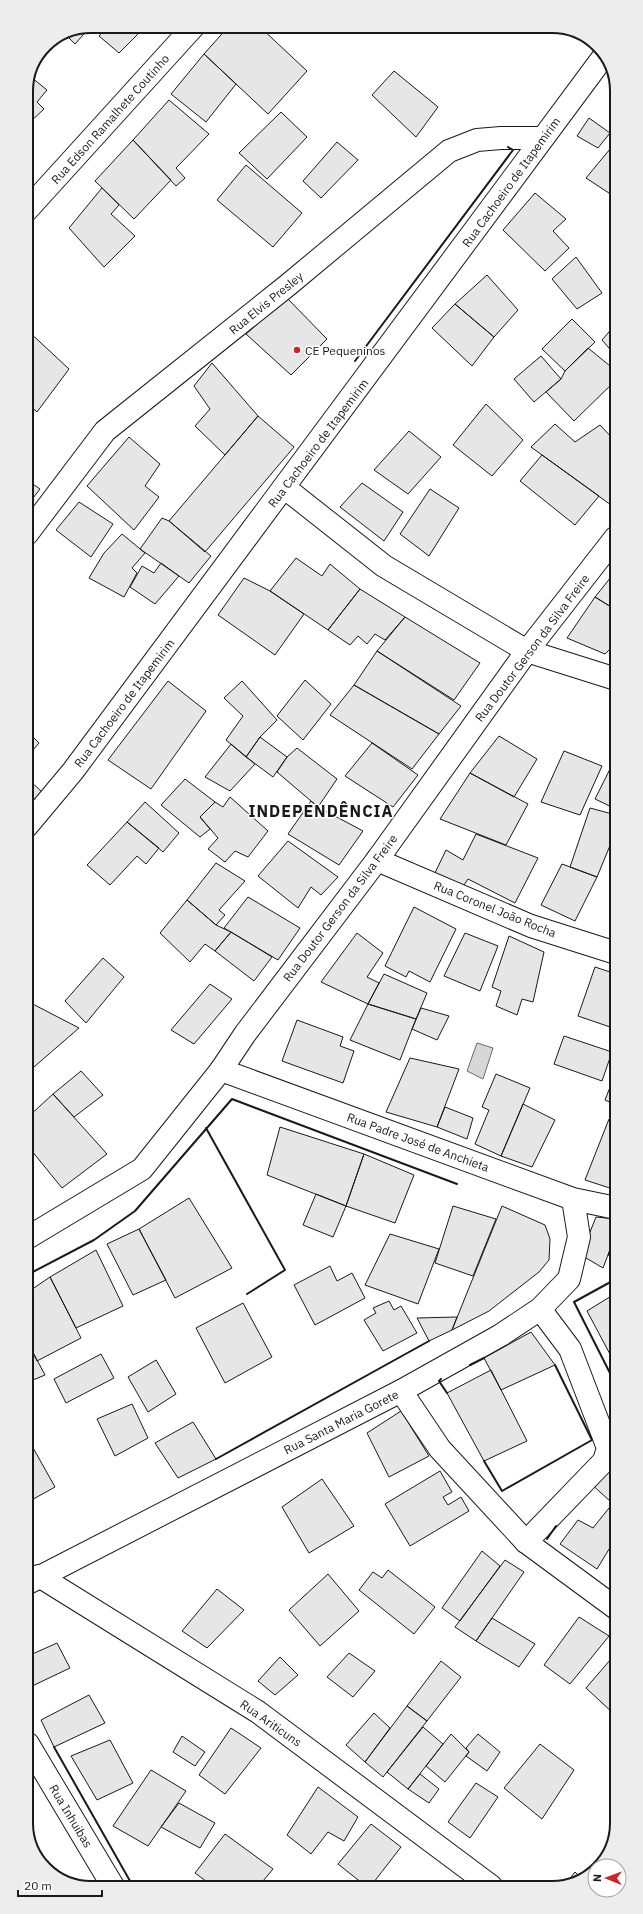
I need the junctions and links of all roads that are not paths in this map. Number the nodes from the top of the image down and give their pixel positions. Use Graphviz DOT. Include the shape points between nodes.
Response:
graph roads {
  1 [pos="188,33"];
  2 [pos="601,60"];
  3 [pos="543,138"];
  4 [pos="33,203"];
  5 [pos="285,488"];
  6 [pos="33,526"];
  7 [pos="610,544"];
  8 [pos="527,651"];
  9 [pos="610,677"];
  10 [pos="33,819"];
  11 [pos="376,860"];
  12 [pos="610,951"];
  13 [pos="221,1070"];
  14 [pos="574,1199"];
  15 [pos="610,1207"];
  16 [pos="33,1235"];
  17 [pos="540,1309"];
  18 [pos="401,1391"];
  19 [pos="526,1542"];
  20 [pos="33,1579"];
  21 [pos="610,1604"];
  22 [pos="33,1752"];
  23 [pos="110,1881"];
  24 [pos="484,1881"];
  1 -- 4 [label="street, Rua Edson Ramalhete Coutinho"];
  2 -- 3 [label="street, Rua Cachoeiro de Itapemirim"];
  3 -- 5 [label="street, Rua Cachoeiro de Itapemirim"];
  3 -- 6 [label="street, Rua Elvis Presley" via="477,140 449,150 282,289 105,431"];
  5 -- 8 [label="street" via="384,566"];
  5 -- 10 [label="street, Rua Cachoeiro de Itapemirim" via="73,771"];
  7 -- 8 [label="street, Rua Doutor Gerson da Silva Freire"];
  8 -- 9 [label="street"];
  8 -- 11 [label="street, Rua Doutor Gerson da Silva Freire"];
  11 -- 12 [label="street, Rua Coronel João Rocha" via="531,926"];
  11 -- 13 [label="street, Rua Doutor Gerson da Silva Freire"];
  13 -- 14 [label="street, Rua Padre José de Anchieta"];
  13 -- 16 [label="street, Rua Doutor Gerson da Silva Freire" via="142,1169"];
  14 -- 15 [label="street, Rua Padre José de Anchieta"];
  14 -- 17 [label="street, Rua Santa Maria Gorete" via="579,1237 569,1279"];
  17 -- 18 [label="street, Rua Santa Maria Gorete"];
  17 -- 19 [label="street" via="570,1349 608,1448 604,1461"];
  18 -- 19 [label="street" via="440,1449"];
  18 -- 20 [label="street, Rua Santa Maria Gorete"];
  19 -- 21 [label="street"];
  20 -- 24 [label="street, Rua Ariticuns" via="258,1712"];
  22 -- 23 [label="street, Rua Inhuibas"];
}
